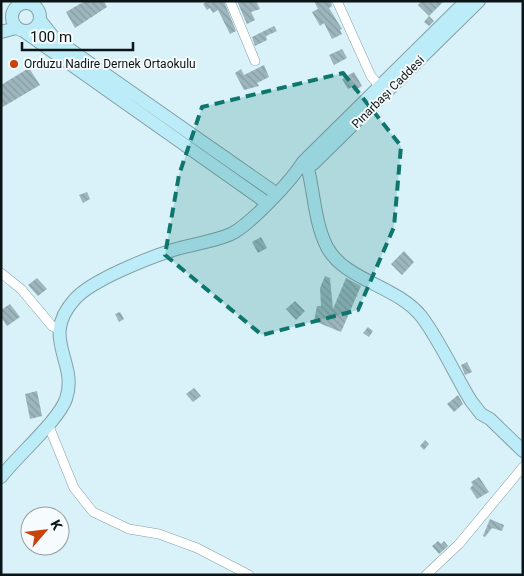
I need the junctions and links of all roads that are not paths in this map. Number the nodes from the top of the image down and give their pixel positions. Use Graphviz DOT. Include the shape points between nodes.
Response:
graph roads {
  1 [pos="230,1"];
  2 [pos="337,1"];
  3 [pos="466,1"];
  4 [pos="478,1"];
  5 [pos="40,4"];
  6 [pos="6,18"];
  7 [pos="40,20"];
  8 [pos="20,30"];
  9 [pos="1,32"];
  10 [pos="254,61"];
  11 [pos="383,90"];
  12 [pos="306,166"];
  13 [pos="277,194"];
  14 [pos="267,203"];
  15 [pos="1,273"];
  16 [pos="58,330"];
  17 [pos="48,424"];
  18 [pos="523,451"];
  19 [pos="523,467"];
  20 [pos="1,477"];
  21 [pos="249,575"];
  22 [pos="426,575"];
  1 -- 10 [label="street"];
  2 -- 11 [label="street" via="371,76"];
  3 -- 11 [label="street, Pınarbaşı Caddesi"];
  4 -- 11 [label="street, Pınarbaşı Caddesi"];
  5 -- 6 [label="street" via="23,3"];
  5 -- 7 [label="street"];
  6 -- 8 [label="street"];
  7 -- 8 [label="street" via="34,29"];
  7 -- 13 [label="street" via="55,39"];
  8 -- 9 [label="street"];
  8 -- 14 [label="street"];
  11 -- 12 [label="street, Pınarbaşı Caddesi"];
  12 -- 13 [label="street, Pınarbaşı Caddesi"];
  12 -- 18 [label="street" via="323,238 331,254 357,274 400,297 421,316 471,401"];
  13 -- 14 [label="street, Pınarbaşı Caddesi"];
  14 -- 16 [label="street, Pınarbaşı Caddesi" via="230,234 172,250 95,285 75,299"];
  15 -- 16 [label="street" via="21,289"];
  16 -- 17 [label="street" via="69,387 64,403"];
  17 -- 20 [label="street"];
  17 -- 21 [label="street" via="74,488 93,512 129,529 159,534 197,548"];
  19 -- 22 [label="street" via="459,544"];
}
